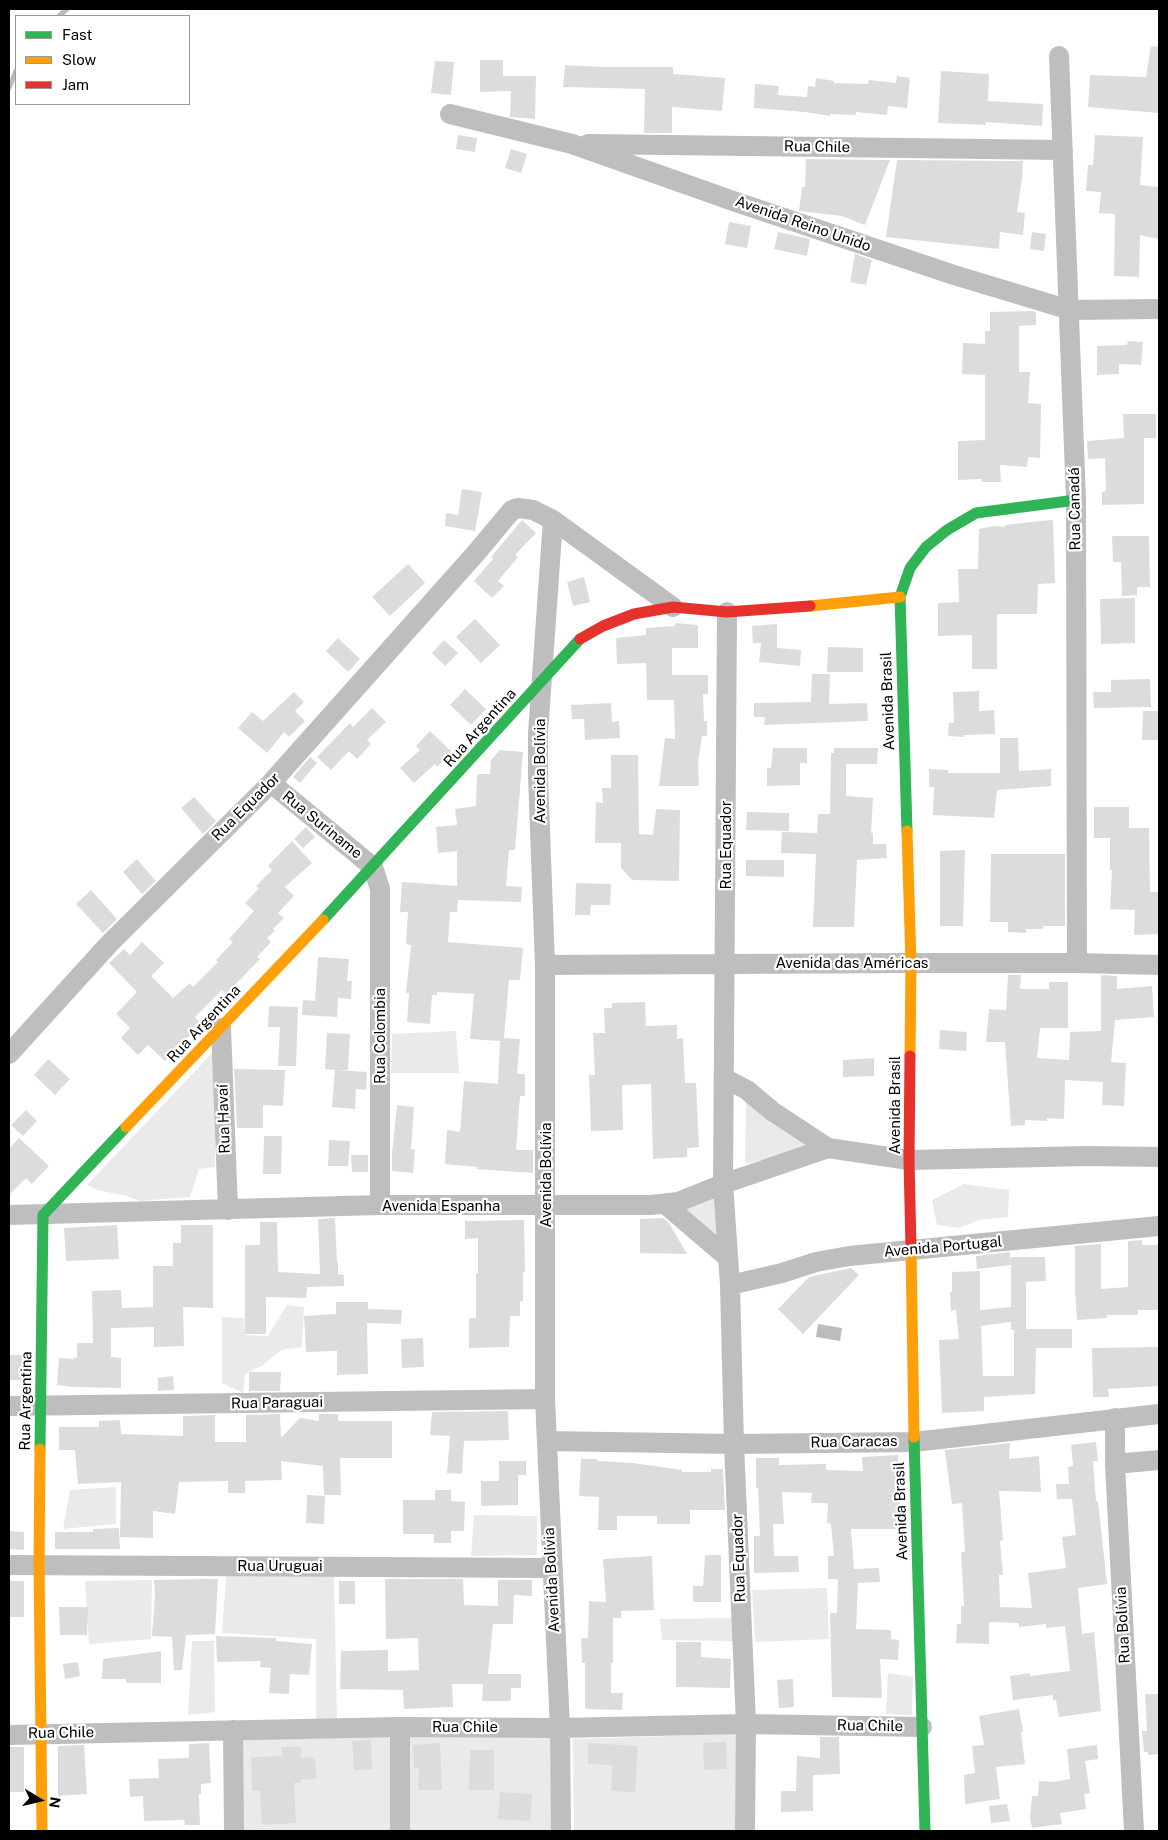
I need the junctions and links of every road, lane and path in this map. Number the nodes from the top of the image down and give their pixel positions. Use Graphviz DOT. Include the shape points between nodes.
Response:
graph roads {
  1 [pos="1059,56"];
  2 [pos="450,114"];
  3 [pos="572,144"];
  4 [pos="1063,150"];
  5 [pos="1159,309"];
  6 [pos="1070,310"];
  7 [pos="1076,500"];
  8 [pos="553,520"];
  9 [pos="900,597"];
  10 [pos="673,607"];
  11 [pos="727,612"];
  12 [pos="543,681"];
  13 [pos="271,783"];
  14 [pos="373,867"];
  15 [pos="726,963"];
  16 [pos="911,963"];
  17 [pos="1078,963"];
  18 [pos="1159,964"];
  19 [pos="545,965"];
  20 [pos="221,1028"];
  21 [pos="9,1054"];
  22 [pos="724,1078"];
  23 [pos="828,1148"];
  24 [pos="1159,1157"];
  25 [pos="909,1160"];
  26 [pos="723,1184"];
  27 [pos="665,1204"];
  28 [pos="380,1206"];
  29 [pos="546,1206"];
  30 [pos="228,1210"];
  31 [pos="9,1215"];
  32 [pos="43,1215"];
  33 [pos="1159,1226"];
  34 [pos="911,1250"];
  35 [pos="728,1258"];
  36 [pos="730,1285"];
  37 [pos="545,1399"];
  38 [pos="9,1406"];
  39 [pos="40,1406"];
  40 [pos="1159,1414"];
  41 [pos="1115,1418"];
  42 [pos="547,1442"];
  43 [pos="914,1442"];
  44 [pos="734,1444"];
  45 [pos="1159,1460"];
  46 [pos="1115,1464"];
  47 [pos="39,1564"];
  48 [pos="9,1565"];
  49 [pos="552,1568"];
  50 [pos="746,1724"];
  51 [pos="400,1727"];
  52 [pos="922,1727"];
  53 [pos="560,1728"];
  54 [pos="233,1730"];
  55 [pos="42,1734"];
  56 [pos="9,1735"];
  57 [pos="42,1831"];
  58 [pos="234,1831"];
  59 [pos="400,1831"];
  60 [pos="561,1831"];
  61 [pos="745,1831"];
  62 [pos="925,1831"];
  63 [pos="1134,1831"];
  1 -- 4 [label="street, Rua Canadá"];
  2 -- 3 [label="street, Avenida Reino Unido"];
  3 -- 4 [label="street, Rua Chile"];
  3 -- 6 [label="street, Avenida Reino Unido" via="954,275"];
  4 -- 6 [label="street, Rua Canadá"];
  5 -- 6 [label="street, Avenida Reino Unido"];
  6 -- 7 [label="street, Rua Canadá"];
  7 -- 9 [label="street, Avenida Brasil" via="976,514 947,530 926,548 910,568"];
  7 -- 17 [label="street, Rua Canadá"];
  8 -- 10 [label="street, Rua Equador"];
  8 -- 12 [label="street, Avenida Bolívia"];
  8 -- 13 [label="street, Rua Equador" via="533,510 512,510"];
  9 -- 11 [label="street, Rua Argentina"];
  9 -- 16 [label="street, Avenida Brasil"];
  10 -- 11 [label="street, Rua Argentina"];
  10 -- 12 [label="street, Rua Argentina" via="634,614 581,638"];
  11 -- 15 [label="street, Rua Equador"];
  12 -- 14 [label="street, Rua Argentina"];
  12 -- 19 [label="street, Avenida Bolívia" via="538,776"];
  13 -- 14 [label="street, Rua Suriname"];
  13 -- 21 [label="street, Rua Equador" via="109,944"];
  14 -- 20 [label="street, Rua Argentina"];
  14 -- 28 [label="street, Rua Colombia" via="380,889"];
  15 -- 16 [label="street, Avenida das Américas"];
  15 -- 19 [label="street, Avenida das Américas"];
  15 -- 22 [label="street, Rua Equador"];
  16 -- 17 [label="street, Avenida das Américas"];
  16 -- 25 [label="street, Avenida Brasil"];
  17 -- 18 [label="street, Avenida das Américas"];
  19 -- 29 [label="street, Avenida Bolívia"];
  20 -- 30 [label="street, Rua Havaí"];
  20 -- 32 [label="street, Rua Argentina"];
  22 -- 23 [label="street" via="747,1090 772,1112"];
  22 -- 26 [label="street, Rua Equador"];
  23 -- 25 [label="street"];
  23 -- 26 [label="street, Avenida Espanha"];
  24 -- 25 [label="street"];
  25 -- 34 [label="street, Avenida Brasil"];
  26 -- 27 [label="street, Avenida Espanha"];
  26 -- 35 [label="street, Rua Equador"];
  27 -- 29 [label="street, Avenida Espanha"];
  27 -- 35 [label="street"];
  28 -- 29 [label="street, Avenida Espanha"];
  28 -- 30 [label="street, Avenida Espanha"];
  29 -- 37 [label="street, Avenida Bolívia"];
  30 -- 32 [label="street, Avenida Espanha"];
  31 -- 32 [label="street, Avenida Espanha"];
  32 -- 39 [label="street, Rua Argentina"];
  33 -- 34 [label="street, Avenida Portugal"];
  34 -- 36 [label="street, Avenida Portugal" via="816,1262"];
  34 -- 43 [label="street, Avenida Brasil"];
  35 -- 36 [label="street, Rua Equador"];
  36 -- 44 [label="street, Rua Equador"];
  37 -- 39 [label="street, Rua Paraguai"];
  37 -- 42 [label="street, Avenida Bolívia"];
  38 -- 39 [label="street, Rua Paraguai"];
  39 -- 47 [label="street, Rua Argentina"];
  40 -- 41 [label="street, Rua Caracas"];
  41 -- 43 [label="street, Rua Caracas"];
  41 -- 46 [label="street, Rua Bolívia"];
  42 -- 44 [label="street, Rua Caracas"];
  42 -- 49 [label="street, Avenida Bolívia"];
  43 -- 44 [label="street, Rua Caracas"];
  43 -- 52 [label="street, Avenida Brasil"];
  44 -- 50 [label="street, Rua Equador"];
  45 -- 46 [label="street"];
  46 -- 63 [label="street, Rua Bolívia"];
  47 -- 48 [label="street, Rua Uruguai"];
  47 -- 49 [label="street, Rua Uruguai"];
  47 -- 55 [label="street, Rua Argentina"];
  49 -- 53 [label="street, Avenida Bolívia"];
  50 -- 52 [label="street, Rua Chile"];
  50 -- 53 [label="street, Rua Chile"];
  50 -- 61 [label="street, Rua Equador"];
  51 -- 53 [label="street, Rua Chile"];
  51 -- 54 [label="street, Rua Chile"];
  51 -- 59 [label="street"];
  52 -- 62 [label="street, Avenida Brasil"];
  53 -- 60 [label="street, Avenida Bolívia"];
  54 -- 55 [label="street, Rua Chile"];
  54 -- 58 [label="street"];
  55 -- 56 [label="street, Rua Chile"];
  55 -- 57 [label="street, Rua Argentina"];
}
